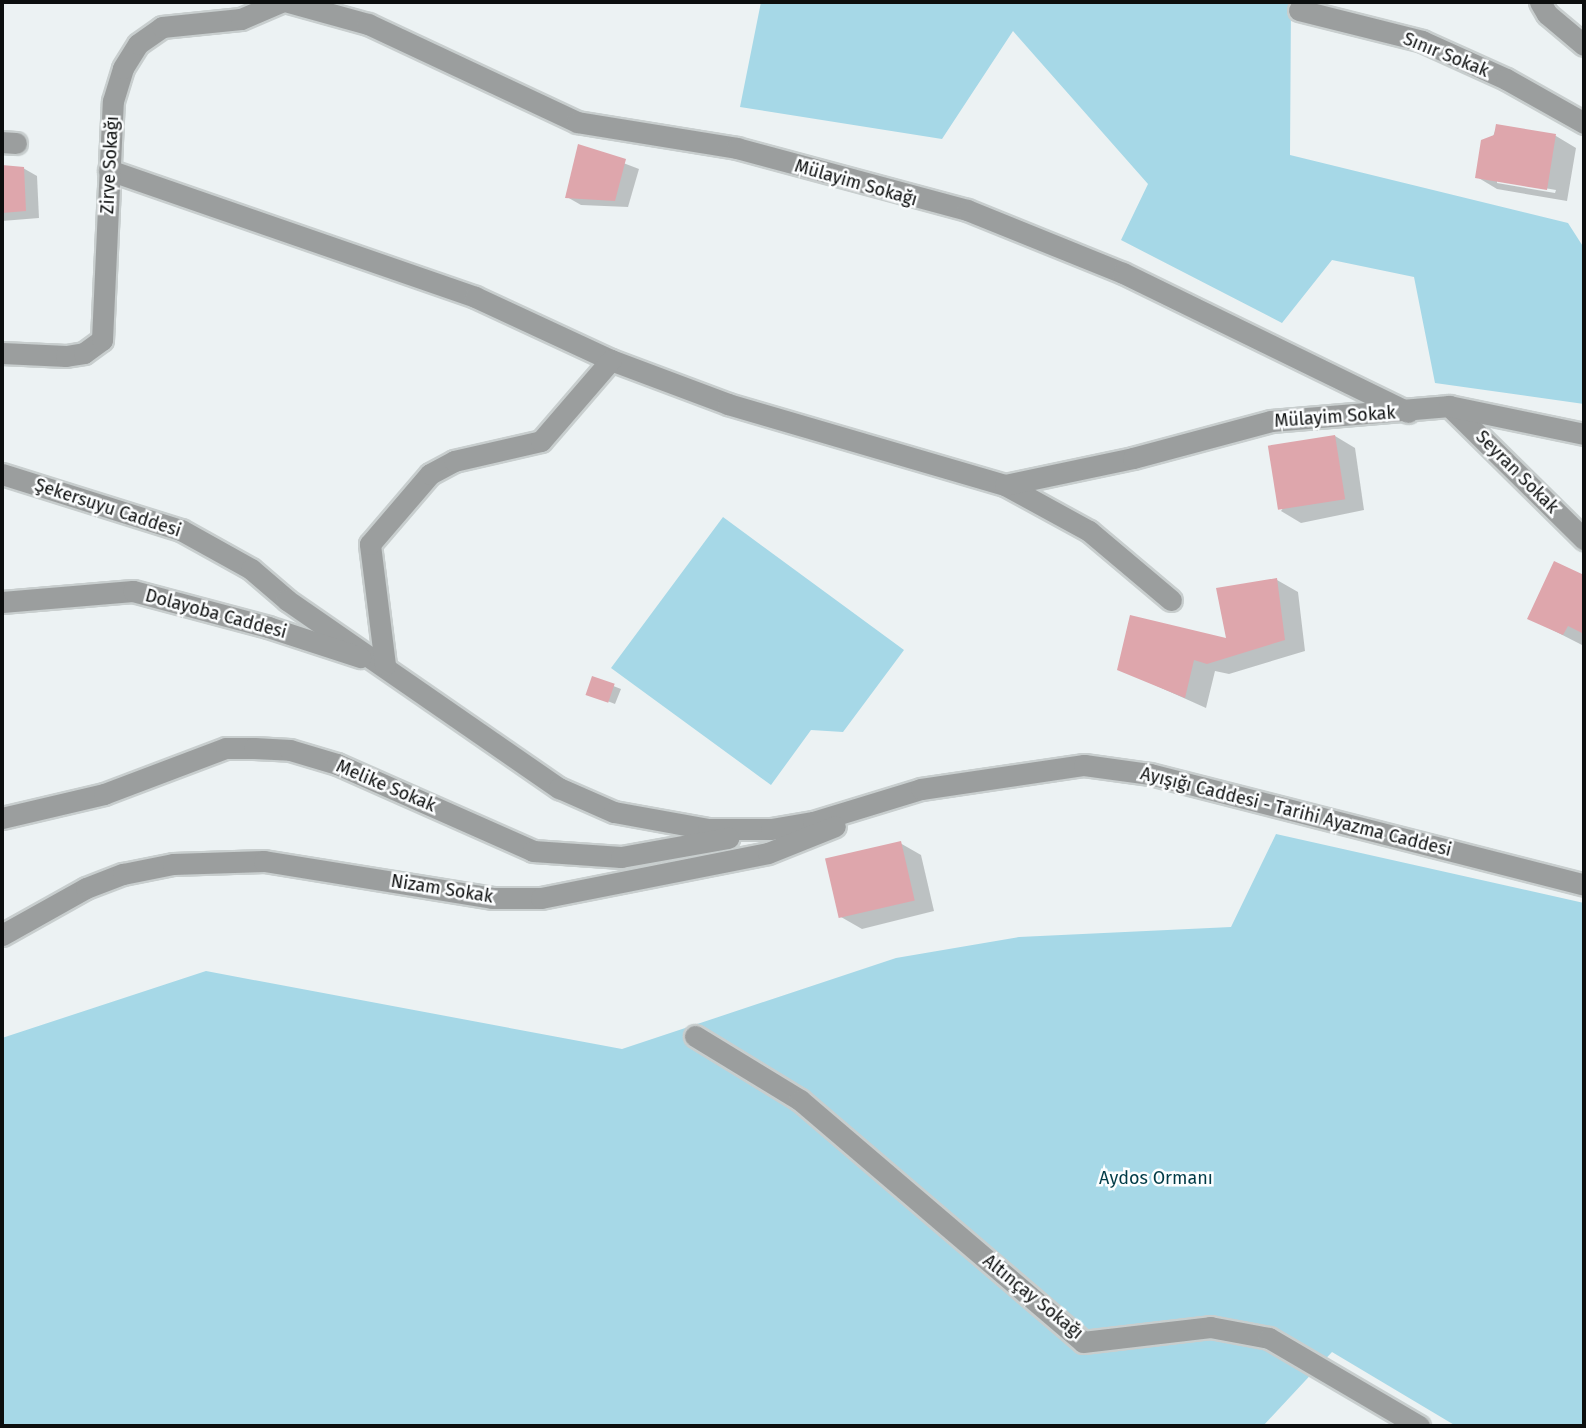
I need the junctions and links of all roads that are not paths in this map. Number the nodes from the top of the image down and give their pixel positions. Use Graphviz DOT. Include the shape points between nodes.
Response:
graph roads {
  1 [pos="281,2"];
  2 [pos="288,2"];
  3 [pos="1540,2"];
  4 [pos="1299,9"];
  5 [pos="1584,45"];
  6 [pos="1584,123"];
  7 [pos="108,170"];
  8 [pos="2,353"];
  9 [pos="611,359"];
  10 [pos="1449,405"];
  11 [pos="1408,412"];
  12 [pos="1584,434"];
  13 [pos="2,474"];
  14 [pos="1005,485"];
  15 [pos="1584,539"];
  16 [pos="1171,600"];
  17 [pos="2,602"];
  18 [pos="385,665"];
  19 [pos="883,801"];
  20 [pos="2,818"];
  21 [pos="771,829"];
  22 [pos="1584,885"];
  23 [pos="2,935"];
  24 [pos="695,1036"];
  25 [pos="1419,1426"];
  1 -- 7 [label="street, Zirve Sokağı" via="241,19 162,27 138,44 123,68 113,101"];
  2 -- 11 [label="street, Mülayim Sokağı" via="368,24 577,122 737,148 967,210 1123,273"];
  3 -- 5 [label="street" via="1547,14"];
  4 -- 6 [label="street, Sınır Sokak" via="1422,41 1506,79"];
  7 -- 8 [label="street, Zirve Sokağı" via="102,340 84,353 66,356"];
  7 -- 9 [label="street" via="475,297"];
  9 -- 14 [label="street" via="728,404"];
  9 -- 18 [label="street" via="541,441 454,461 430,474 370,544"];
  10 -- 11 [label="street, Mülayim Sokak"];
  10 -- 12 [label="street, Mülayim Sokak"];
  10 -- 15 [label="street, Seyran Sokak"];
  11 -- 14 [label="street, Mülayim Sokak" via="1271,421 1133,458"];
  13 -- 18 [label="street, Şekersuyu Caddesi" via="181,530 251,569 287,600"];
  14 -- 16 [label="street" via="1089,531"];
  17 -- 18 [label="street, Dolayoba Caddesi" via="133,591"];
  18 -- 21 [label="street, Ayışığı Caddesi - Tarihi Ayazma Caddesi" via="559,788 590,804 664,824"];
  19 -- 21 [label="street, Ayışığı Caddesi - Tarihi Ayazma Caddesi"];
  19 -- 22 [label="street, Ayışığı Caddesi - Tarihi Ayazma Caddesi" via="921,789 1084,765 1150,774"];
  19 -- 23 [label="street, Nizam Sokak" via="829,830 768,853 682,867 596,890 541,898 492,898 304,865 264,861 173,864 123,874 86,888"];
  20 -- 21 [label="street, Melike Sokak" via="104,794 226,748 254,748 290,750 337,764 395,786 500,839 568,856 663,853"];
  24 -- 25 [label="street, Altınçay Sokağı" via="800,1100 1083,1342 1210,1327 1269,1338"];
}
